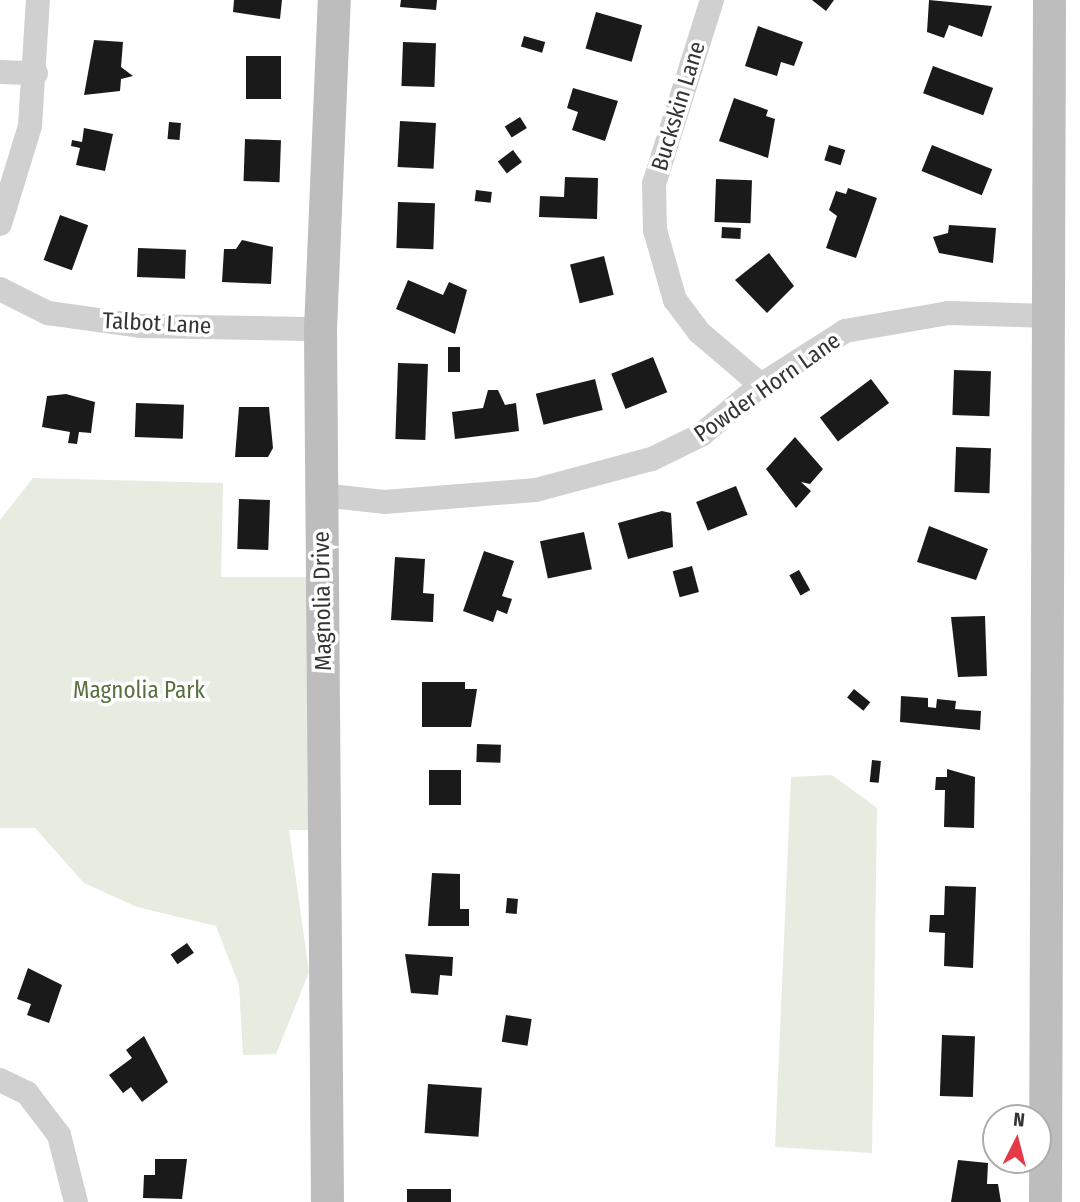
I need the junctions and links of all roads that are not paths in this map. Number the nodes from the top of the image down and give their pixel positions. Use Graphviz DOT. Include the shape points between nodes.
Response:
graph roads {
  1 [pos="38,0"];
  2 [pos="334,0"];
  3 [pos="712,0"];
  4 [pos="1049,0"];
  5 [pos="0,72"];
  6 [pos="36,73"];
  7 [pos="0,224"];
  8 [pos="0,289"];
  9 [pos="1051,316"];
  10 [pos="320,329"];
  11 [pos="761,385"];
  12 [pos="321,495"];
  13 [pos="0,1080"];
  14 [pos="76,1202"];
  15 [pos="327,1202"];
  16 [pos="1045,1202"];
  1 -- 6 [label="street"];
  2 -- 10 [label="street, Magnolia Drive"];
  3 -- 11 [label="street, Buckskin Lane" via="654,184 656,230 675,300 699,332"];
  4 -- 9 [label="street"];
  5 -- 6 [label="street"];
  6 -- 7 [label="street" via="18,178"];
  8 -- 10 [label="street, Talbot Lane" via="48,313 140,326"];
  9 -- 11 [label="street, Powder Horn Lane" via="948,313 876,321 845,331"];
  9 -- 16 [label="street" via="1044,665"];
  10 -- 12 [label="street, Magnolia Drive"];
  11 -- 12 [label="street, Powder Horn Lane" via="701,435 652,459 536,490 384,502"];
  12 -- 15 [label="street, Magnolia Drive"];
  13 -- 14 [label="street" via="27,1093 59,1135"];
}
